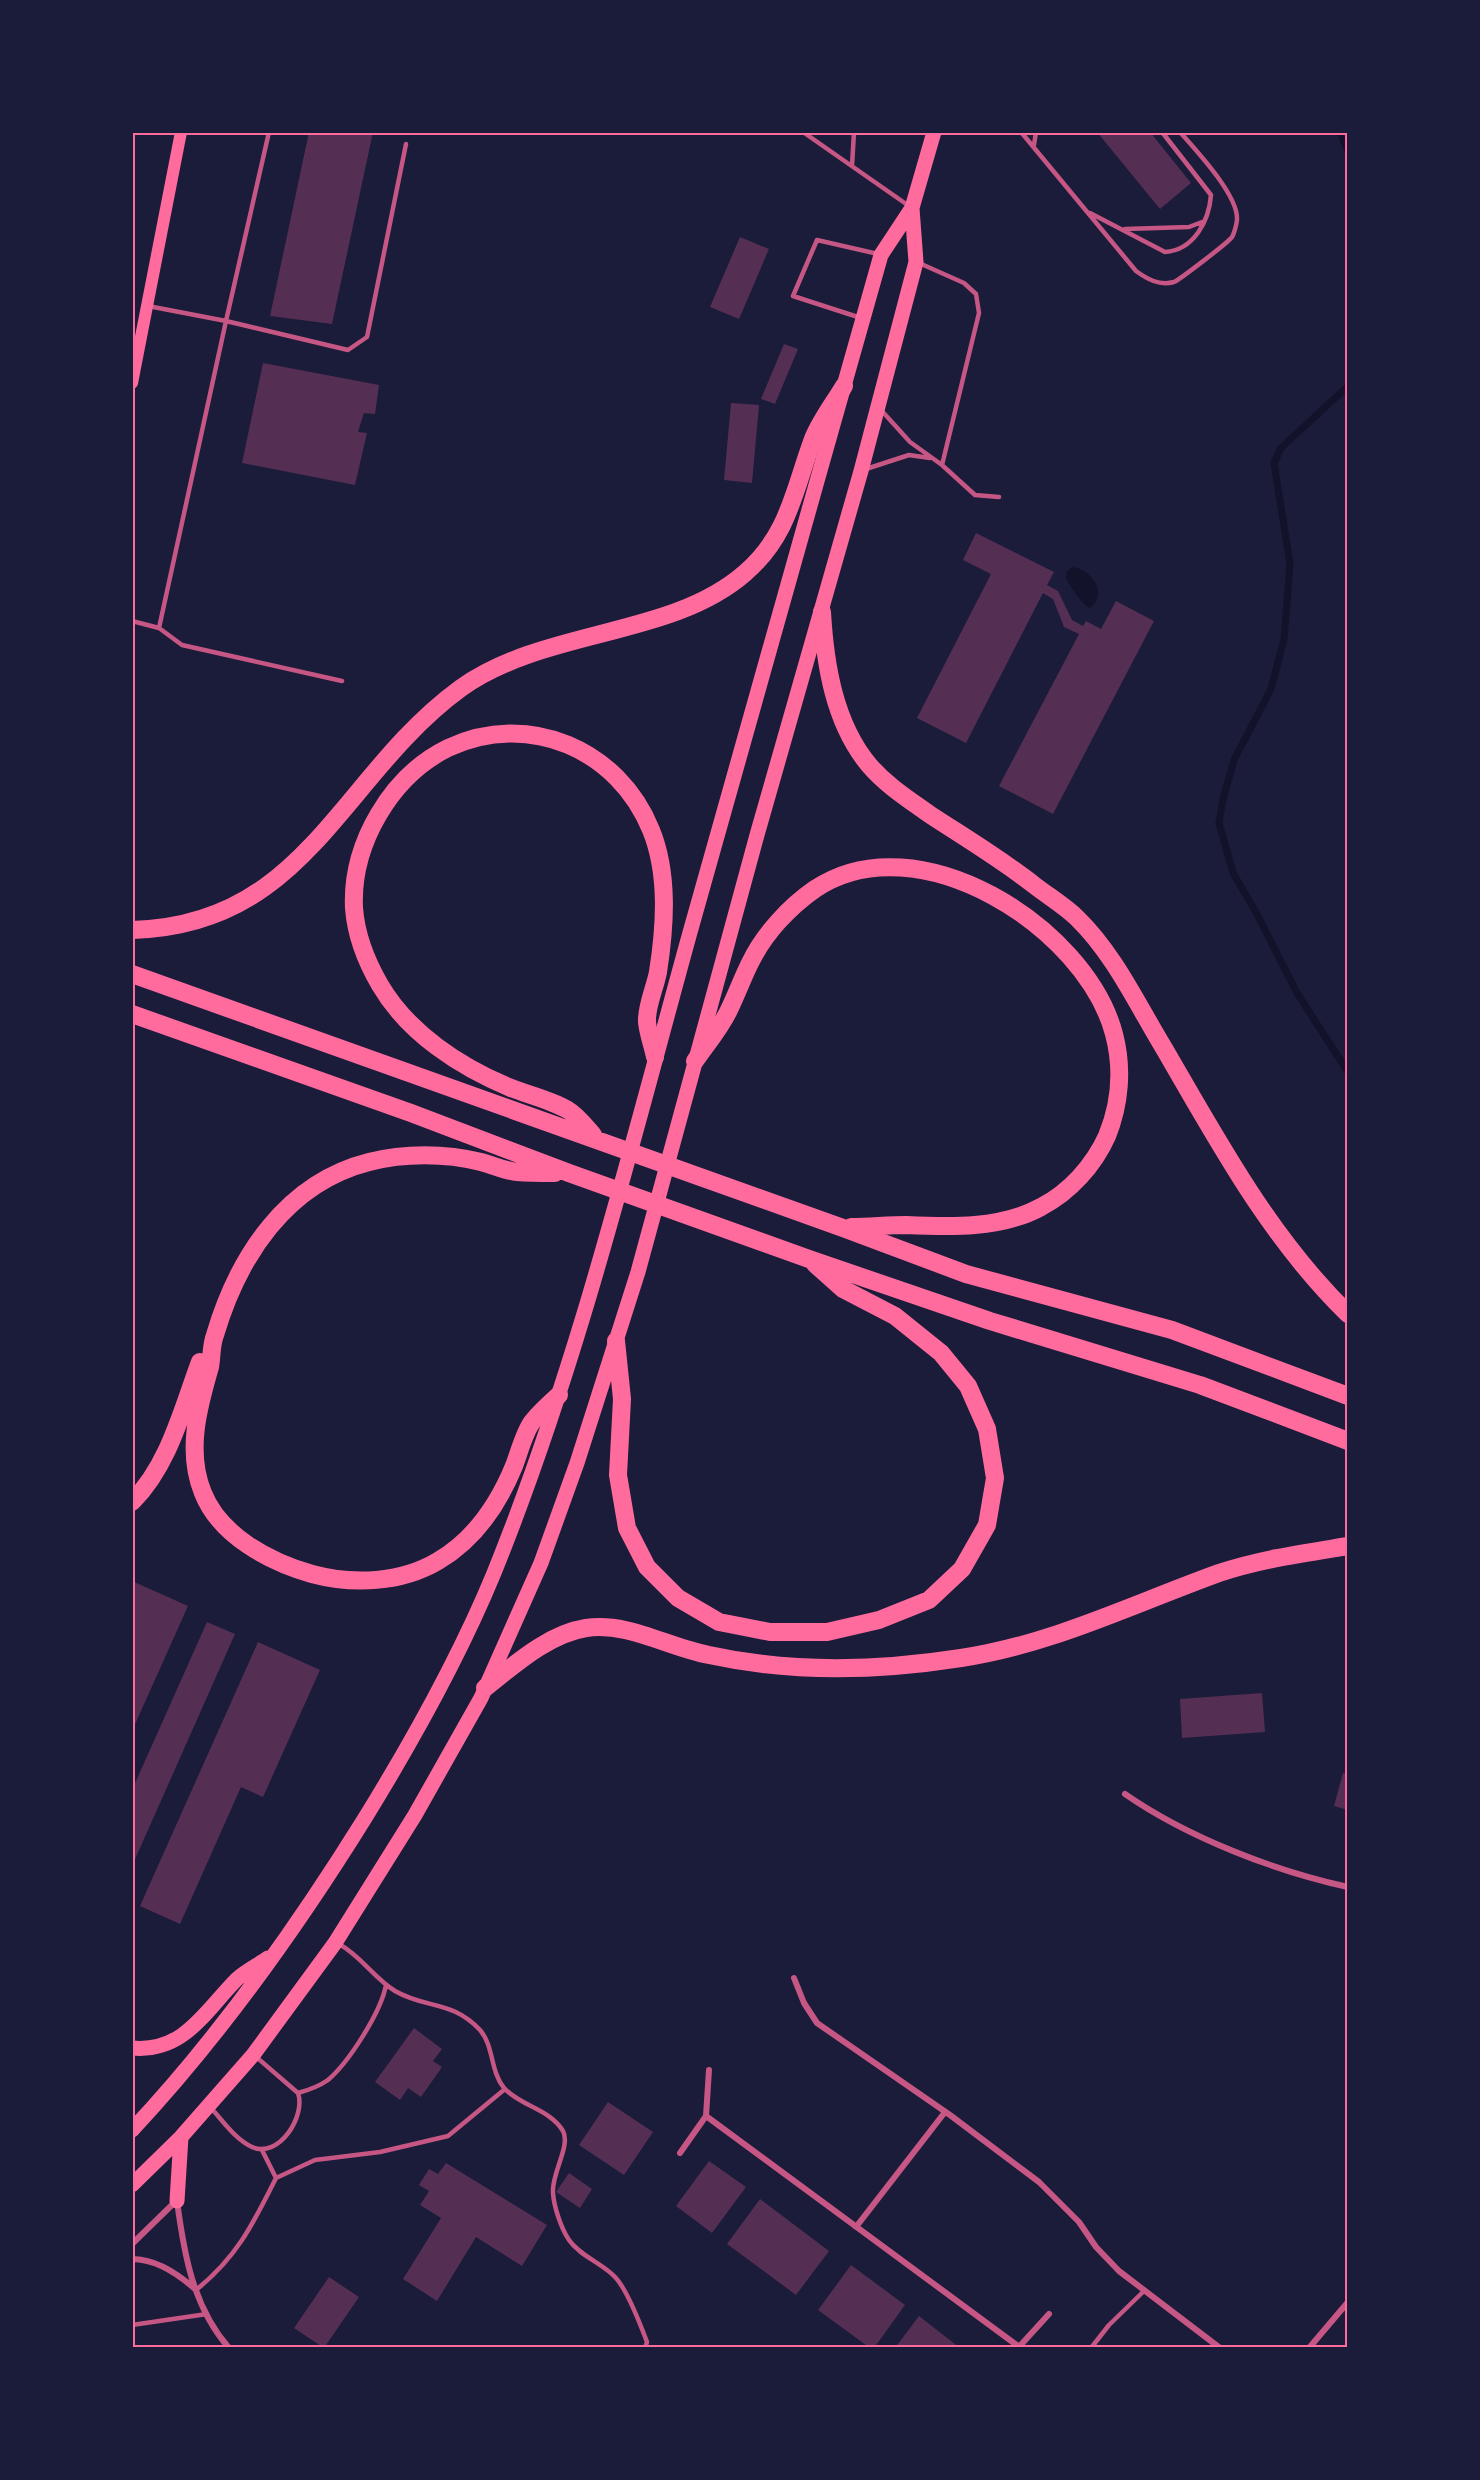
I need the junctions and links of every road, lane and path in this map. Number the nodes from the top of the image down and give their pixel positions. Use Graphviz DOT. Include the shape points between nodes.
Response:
graph roads {
  1 [pos="181,132"];
  2 [pos="269,132"];
  3 [pos="803,132"];
  4 [pos="854,132"];
  5 [pos="934,132"];
  6 [pos="1021,132"];
  7 [pos="1036,132"];
  8 [pos="1162,132"];
  9 [pos="1180,132"];
  10 [pos="406,144"];
  11 [pos="1034,145"];
  12 [pos="852,166"];
  13 [pos="912,208"];
  14 [pos="1088,212"];
  15 [pos="1204,222"];
  16 [pos="1122,229"];
  17 [pos="881,255"];
  18 [pos="916,262"];
  19 [pos="147,306"];
  20 [pos="863,319"];
  21 [pos="226,321"];
  22 [pos="132,383"];
  23 [pos="844,386"];
  24 [pos="878,405"];
  25 [pos="931,459"];
  26 [pos="942,465"];
  27 [pos="861,471"];
  28 [pos="999,497"];
  29 [pos="822,612"];
  30 [pos="132,621"];
  31 [pos="159,628"];
  32 [pos="342,681"];
  33 [pos="132,930"];
  34 [pos="132,974"];
  35 [pos="132,1014"];
  36 [pos="655,1057"];
  37 [pos="695,1061"];
  38 [pos="596,1139"];
  39 [pos="569,1173"];
  40 [pos="843,1228"];
  41 [pos="809,1259"];
  42 [pos="1348,1314"];
  43 [pos="213,1338"];
  44 [pos="616,1341"];
  45 [pos="559,1395"];
  46 [pos="1348,1396"];
  47 [pos="1348,1441"];
  48 [pos="132,1502"];
  49 [pos="1348,1546"];
  50 [pos="485,1688"];
  51 [pos="1125,1794"];
  52 [pos="1348,1887"];
  53 [pos="336,1942"];
  54 [pos="278,1951"];
  55 [pos="794,1978"];
  56 [pos="386,1985"];
  57 [pos="132,2048"];
  58 [pos="253,2055"];
  59 [pos="709,2070"];
  60 [pos="505,2089"];
  61 [pos="298,2093"];
  62 [pos="209,2106"];
  63 [pos="945,2112"];
  64 [pos="706,2116"];
  65 [pos="132,2130"];
  66 [pos="181,2137"];
  67 [pos="262,2150"];
  68 [pos="680,2153"];
  69 [pos="276,2178"];
  70 [pos="132,2185"];
  71 [pos="177,2201"];
  72 [pos="856,2227"];
  73 [pos="132,2244"];
  74 [pos="132,2259"];
  75 [pos="196,2290"];
  76 [pos="1145,2290"];
  77 [pos="1348,2302"];
  78 [pos="207,2314"];
  79 [pos="1049,2314"];
  80 [pos="132,2325"];
  81 [pos="1018,2347"];
  82 [pos="229,2348"];
  83 [pos="645,2348"];
  84 [pos="1091,2348"];
  85 [pos="1220,2348"];
  86 [pos="1309,2348"];
  1 -- 19 [label="main road"];
  2 -- 21 [label="lane"];
  3 -- 12 [label="lane"];
  4 -- 12 [label="lane"];
  5 -- 13 [label="main road"];
  6 -- 11 [label="lane"];
  7 -- 11 [label="lane"];
  8 -- 15 [label="lane" via="1211,195"];
  9 -- 14 [label="lane" via="1216,174 1232,202 1237,219 1232,237 1175,281 1161,283 1136,271"];
  10 -- 21 [label="lane" via="367,337 348,350"];
  11 -- 14 [label="lane"];
  12 -- 13 [label="lane"];
  13 -- 17 [label="main road"];
  13 -- 18 [label="main road"];
  14 -- 16 [label="lane"];
  15 -- 16 [label="lane" via="1157,230"];
  15 -- 16 [label="lane" via="1196,236 1177,251 1154,248"];
  17 -- 20 [label="main road"];
  17 -- 20 [label="lane" via="817,240 793,296"];
  18 -- 24 [label="main road"];
  18 -- 26 [label="lane" via="964,283 976,294 979,313"];
  19 -- 21 [label="lane"];
  19 -- 22 [label="main road"];
  20 -- 23 [label="main road"];
  21 -- 31 [label="lane"];
  23 -- 33 [label="highway" via="814,436 784,523 773,542 745,573 697,603 557,644 481,675 408,735 319,839 275,881 212,917 178,927"];
  23 -- 36 [label="main road"];
  24 -- 25 [label="lane" via="892,425"];
  24 -- 27 [label="main road"];
  25 -- 26 [label="lane"];
  25 -- 27 [label="lane" via="909,455"];
  26 -- 28 [label="lane" via="975,495"];
  27 -- 29 [label="main road"];
  29 -- 37 [label="main road"];
  29 -- 42 [label="highway" via="824,649 836,699 854,743 869,765 906,798 1014,869 1077,918 1113,961 1224,1153 1275,1231"];
  30 -- 31 [label="lane"];
  31 -- 32 [label="lane" via="182,645"];
  34 -- 38 [label="highway"];
  35 -- 39 [label="highway"];
  36 -- 38 [label="highway" via="647,1021 661,950 660,860 652,832 629,790 596,759 536,735 466,741 433,757 404,781 380,813 361,853 354,909 367,962 399,1011 440,1048 499,1083 570,1110"];
  36 -- 45 [label="main road"];
  37 -- 40 [label="highway" via="727,1015 751,960 767,936 816,889 860,870 912,868 985,891 1028,918 1058,944 1100,1001 1114,1034 1120,1077 1115,1117 1101,1150 1079,1179 1041,1208 1004,1221 943,1228"];
  37 -- 44 [label="main road"];
  38 -- 40 [label="highway"];
  39 -- 41 [label="highway"];
  39 -- 43 [label="highway" via="515,1172 479,1161 410,1155 367,1162 332,1176 300,1195 270,1225 235,1283"];
  40 -- 46 [label="highway" via="966,1275 1172,1330"];
  41 -- 44 [label="highway" via="843,1289 895,1316 941,1353 968,1386 987,1429 994,1478 987,1526 962,1569 929,1600 879,1620 827,1632 770,1632 719,1622 678,1598 647,1567 627,1528 618,1475 622,1399"];
  41 -- 47 [label="highway" via="990,1321 1200,1385"];
  43 -- 45 [label="highway" via="195,1438 195,1466 204,1495 217,1516 246,1544 283,1564 323,1577 393,1578 427,1567 464,1543 497,1502 531,1423"];
  43 -- 48 [label="highway" via="203,1353 164,1456 154,1476"];
  44 -- 50 [label="main road" via="541,1563"];
  45 -- 54 [label="main road" via="494,1574 459,1650 383,1789"];
  49 -- 50 [label="highway" via="1281,1557 1221,1573 1088,1625 963,1658 832,1669 775,1665 707,1655 628,1629 585,1628 533,1651"];
  50 -- 53 [label="main road" via="415,1815"];
  51 -- 52 [label="street" via="1189,1831 1319,1881"];
  53 -- 56 [label="lane" via="351,1950"];
  53 -- 58 [label="main road"];
  54 -- 57 [label="main road" via="239,1977 189,2032 157,2047"];
  54 -- 65 [label="main road" via="224,2024"];
  55 -- 63 [label="street" via="817,2022"];
  56 -- 60 [label="lane" via="423,2003 444,2006 464,2016 487,2040 496,2075"];
  56 -- 61 [label="lane" via="378,2011 344,2062 329,2079"];
  58 -- 61 [label="lane"];
  58 -- 62 [label="main road"];
  59 -- 64 [label="street"];
  60 -- 69 [label="lane" via="448,2136 380,2152 315,2160"];
  60 -- 83 [label="lane" via="548,2115 563,2132 565,2147 556,2168 553,2192 569,2241 616,2278 647,2342"];
  61 -- 67 [label="lane" via="299,2111 291,2129 285,2138"];
  62 -- 66 [label="main road"];
  62 -- 67 [label="lane" via="238,2138"];
  63 -- 72 [label="street"];
  63 -- 76 [label="street" via="1039,2182 1079,2222 1119,2271"];
  64 -- 68 [label="street"];
  64 -- 72 [label="street"];
  66 -- 70 [label="main road"];
  66 -- 71 [label="main road"];
  67 -- 69 [label="lane"];
  69 -- 75 [label="lane" via="250,2231 218,2272"];
  71 -- 73 [label="street"];
  71 -- 75 [label="street" via="185,2256"];
  72 -- 81 [label="street"];
  74 -- 75 [label="street" via="146,2259 179,2275"];
  75 -- 78 [label="street"];
  76 -- 84 [label="lane" via="1108,2325"];
  76 -- 85 [label="street"];
  77 -- 86 [label="street"];
  78 -- 80 [label="lane"];
  78 -- 82 [label="street" via="213,2330"];
  79 -- 81 [label="street"];
}
